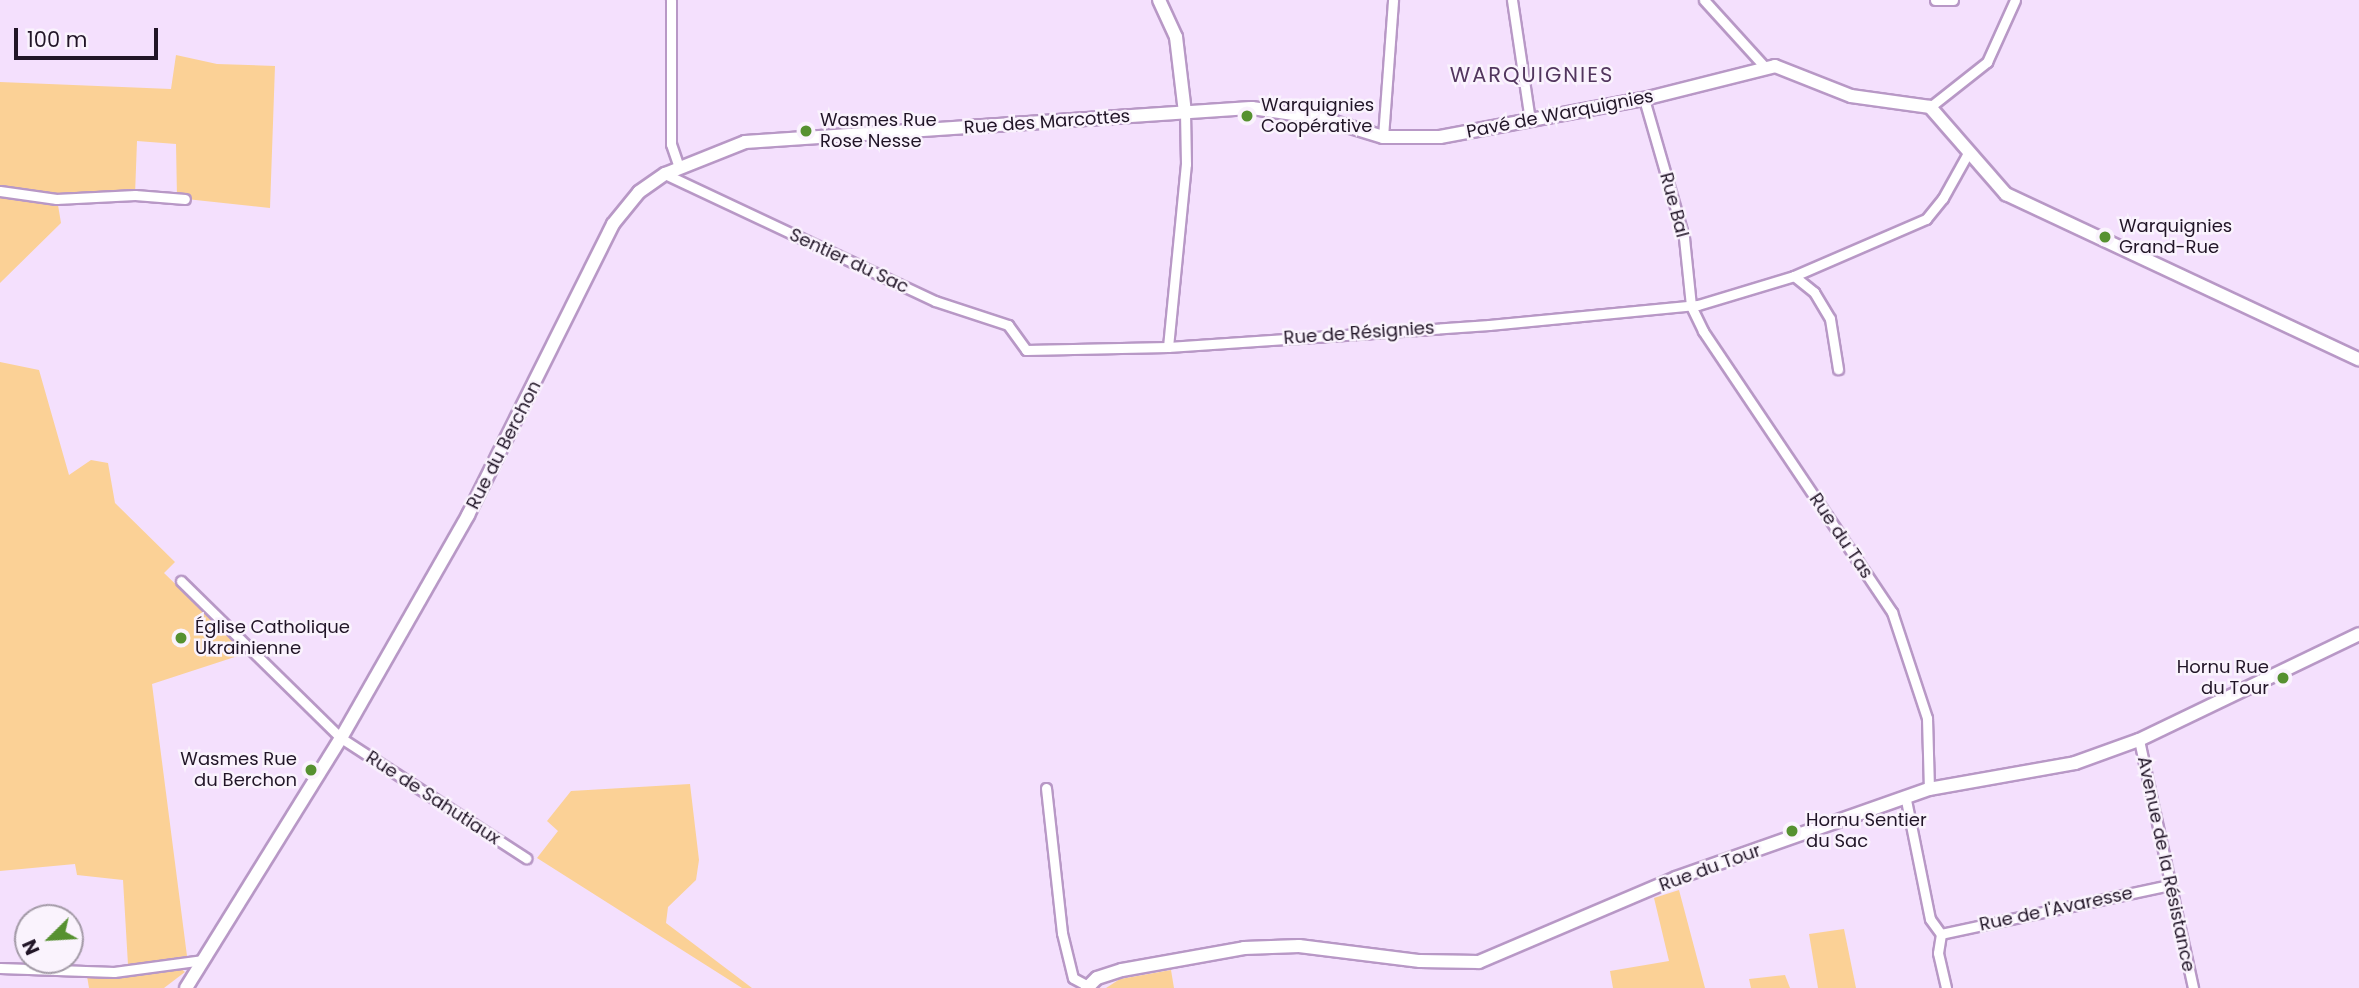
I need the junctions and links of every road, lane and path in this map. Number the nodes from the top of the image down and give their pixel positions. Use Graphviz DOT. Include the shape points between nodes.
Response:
graph roads {
  1 [pos="671,0"];
  2 [pos="1159,0"];
  3 [pos="1393,0"];
  4 [pos="1512,0"];
  5 [pos="1704,0"];
  6 [pos="1935,0"];
  7 [pos="1953,0"];
  8 [pos="2015,0"];
  9 [pos="1765,66"];
  10 [pos="1644,99"];
  11 [pos="1930,107"];
  12 [pos="1185,112"];
  13 [pos="1530,120"];
  14 [pos="1383,136"];
  15 [pos="1968,153"];
  16 [pos="679,167"];
  17 [pos="665,174"];
  18 [pos="0,191"];
  19 [pos="185,199"];
  20 [pos="1794,276"];
  21 [pos="1695,306"];
  22 [pos="1168,347"];
  23 [pos="1026,350"];
  24 [pos="2359,359"];
  25 [pos="1838,369"];
  26 [pos="181,581"];
  27 [pos="2359,634"];
  28 [pos="341,738"];
  29 [pos="2139,740"];
  30 [pos="1046,788"];
  31 [pos="1929,789"];
  32 [pos="1906,800"];
  33 [pos="526,858"];
  34 [pos="2170,885"];
  35 [pos="1941,934"];
  36 [pos="203,960"];
  37 [pos="0,968"];
  38 [pos="1087,987"];
  39 [pos="186,988"];
  40 [pos="1946,988"];
  41 [pos="2193,988"];
  1 -- 16 [label="street" via="671,144"];
  2 -- 12 [label="street" via="1176,37"];
  3 -- 14 [label="street"];
  4 -- 13 [label="street"];
  5 -- 9 [label="street"];
  6 -- 7 [label="street"];
  8 -- 11 [label="street" via="1987,62"];
  9 -- 10 [label="street, Pavé de Warquignies"];
  9 -- 11 [label="street, Pavé de Warquignies" via="1792,70 1851,96"];
  10 -- 13 [label="street, Pavé de Warquignies"];
  10 -- 21 [label="street, Rue Bal" via="1684,237"];
  11 -- 15 [label="street"];
  12 -- 14 [label="street, Pavé de Warquignies" via="1275,109"];
  12 -- 16 [label="street, Rue des Marcottes" via="745,142"];
  12 -- 22 [label="street" via="1186,164"];
  13 -- 14 [label="street, Pavé de Warquignies" via="1440,137"];
  15 -- 20 [label="street" via="1926,219"];
  15 -- 24 [label="street" via="2006,194"];
  16 -- 17 [label="street, Rue du Berchon"];
  17 -- 23 [label="street, Sentier du Sac" via="935,301 1008,325"];
  17 -- 28 [label="street, Rue du Berchon" via="639,192 613,224 468,515"];
  18 -- 19 [label="street" via="56,199 135,195"];
  20 -- 21 [label="street, Rue de Résignies"];
  20 -- 25 [label="street" via="1814,292 1830,319"];
  21 -- 22 [label="street, Rue de Résignies"];
  21 -- 31 [label="street, Rue du Tas" via="1703,331 1892,612 1927,718"];
  22 -- 23 [label="street, Rue de Résignies"];
  26 -- 28 [label="street"];
  27 -- 29 [label="street, Rue du Tour"];
  28 -- 33 [label="street, Rue de Sahutiaux"];
  28 -- 36 [label="street, Rue du Berchon"];
  29 -- 31 [label="street, Rue du Tour" via="2075,763"];
  29 -- 34 [label="street, Avenue de la Résistance"];
  30 -- 38 [label="street" via="1062,933 1073,978"];
  31 -- 32 [label="street, Rue du Tour"];
  32 -- 35 [label="street" via="1930,919"];
  32 -- 38 [label="street, Rue du Tour" via="1676,878 1479,962 1420,961 1299,946 1244,948 1122,970"];
  34 -- 35 [label="street, Rue de l'Avaresse"];
  34 -- 41 [label="street, Avenue de la Résistance"];
  35 -- 40 [label="street" via="1938,953"];
  36 -- 37 [label="street" via="114,972"];
  36 -- 39 [label="street, Rue du Berchon"];
}
